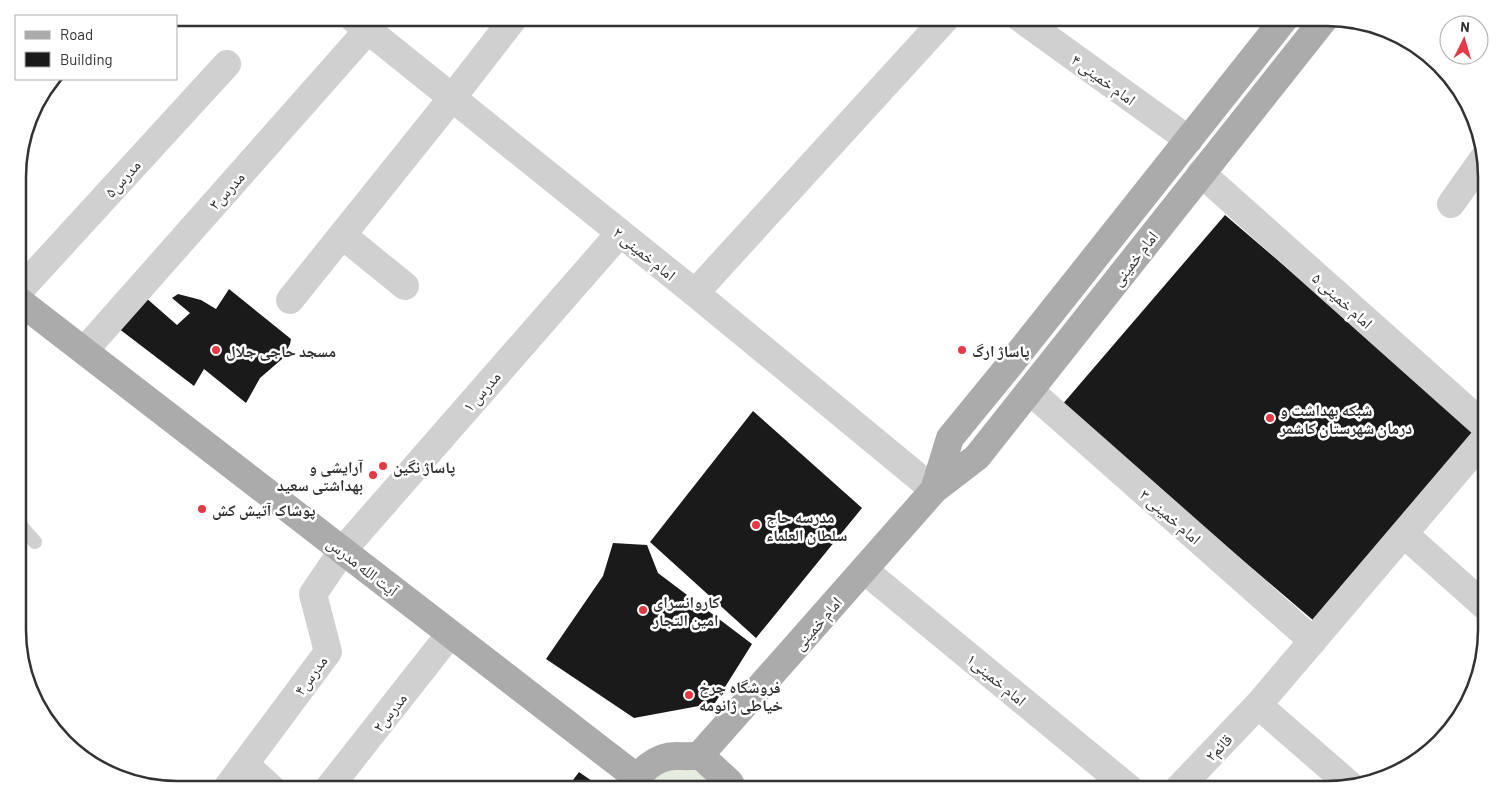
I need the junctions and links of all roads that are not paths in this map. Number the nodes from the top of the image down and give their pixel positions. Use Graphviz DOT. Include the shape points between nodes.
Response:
graph roads {
  1 [pos="938,26"];
  2 [pos="1031,26"];
  3 [pos="1279,26"];
  4 [pos="1319,26"];
  5 [pos="358,27"];
  6 [pos="364,27"];
  7 [pos="507,27"];
  8 [pos="227,64"];
  9 [pos="452,98"];
  10 [pos="1189,140"];
  11 [pos="1477,167"];
  12 [pos="1201,173"];
  13 [pos="1451,204"];
  14 [pos="620,232"];
  15 [pos="342,235"];
  16 [pos="405,286"];
  17 [pos="27,292"];
  18 [pos="695,293"];
  19 [pos="290,300"];
  20 [pos="27,307"];
  21 [pos="84,350"];
  22 [pos="1030,391"];
  23 [pos="1478,420"];
  24 [pos="1478,446"];
  25 [pos="934,490"];
  26 [pos="26,532"];
  27 [pos="1404,534"];
  28 [pos="35,542"];
  29 [pos="343,550"];
  30 [pos="864,570"];
  31 [pos="1478,599"];
  32 [pos="450,634"];
  33 [pos="1313,641"];
  34 [pos="1258,705"];
  35 [pos="700,756"];
  36 [pos="244,764"];
  37 [pos="1343,779"];
  38 [pos="1119,780"];
  39 [pos="1186,780"];
  40 [pos="232,781"];
  41 [pos="262,781"];
  42 [pos="335,781"];
  43 [pos="630,781"];
  44 [pos="635,781"];
  45 [pos="727,781"];
  1 -- 18 [label="street"];
  2 -- 10 [label="street, امام خمینی ۴"];
  3 -- 10 [label="main road, امام خمینی"];
  4 -- 12 [label="main road, امام خمینی"];
  5 -- 21 [label="street, مدرس۳"];
  6 -- 9 [label="street, امام خمینی ۲"];
  7 -- 9 [label="street"];
  8 -- 17 [label="street, مدرس۵"];
  9 -- 14 [label="street, امام خمینی ۲"];
  9 -- 15 [label="street"];
  10 -- 25 [label="main road, امام خمینی" via="950,438"];
  11 -- 13 [label="street"];
  12 -- 22 [label="main road, امام خمینی"];
  12 -- 23 [label="street, امام خمینی ۵"];
  14 -- 18 [label="street, امام خمینی ۲"];
  14 -- 29 [label="street, مدرس ۱"];
  15 -- 16 [label="street"];
  15 -- 19 [label="street"];
  18 -- 25 [label="street, امام خمینی ۲"];
  20 -- 21 [label="main road, آیت الله مدرس"];
  21 -- 29 [label="main road, آیت الله مدرس"];
  22 -- 25 [label="main road, امام خمینی" via="977,457"];
  22 -- 33 [label="street, امام خمینی ۳"];
  24 -- 27 [label="street, قائم۲"];
  25 -- 30 [label="main road, امام خمینی"];
  26 -- 28 [label="lane"];
  27 -- 31 [label="street"];
  27 -- 33 [label="street, قائم۲"];
  29 -- 32 [label="main road, آیت الله مدرس"];
  29 -- 36 [label="street, مدرس۴" via="313,594 328,652"];
  30 -- 35 [label="main road, امام خمینی"];
  30 -- 38 [label="street, امام خمینی۱"];
  32 -- 42 [label="street, مدرس۲"];
  32 -- 43 [label="main road, آیت الله مدرس"];
  33 -- 34 [label="street, قائم۲"];
  34 -- 37 [label="street"];
  34 -- 39 [label="street, قائم۲"];
  35 -- 44 [label="main road" via="674,756 654,762"];
  35 -- 45 [label="main road"];
  36 -- 40 [label="street, مدرس۴"];
  36 -- 41 [label="street"];
}
